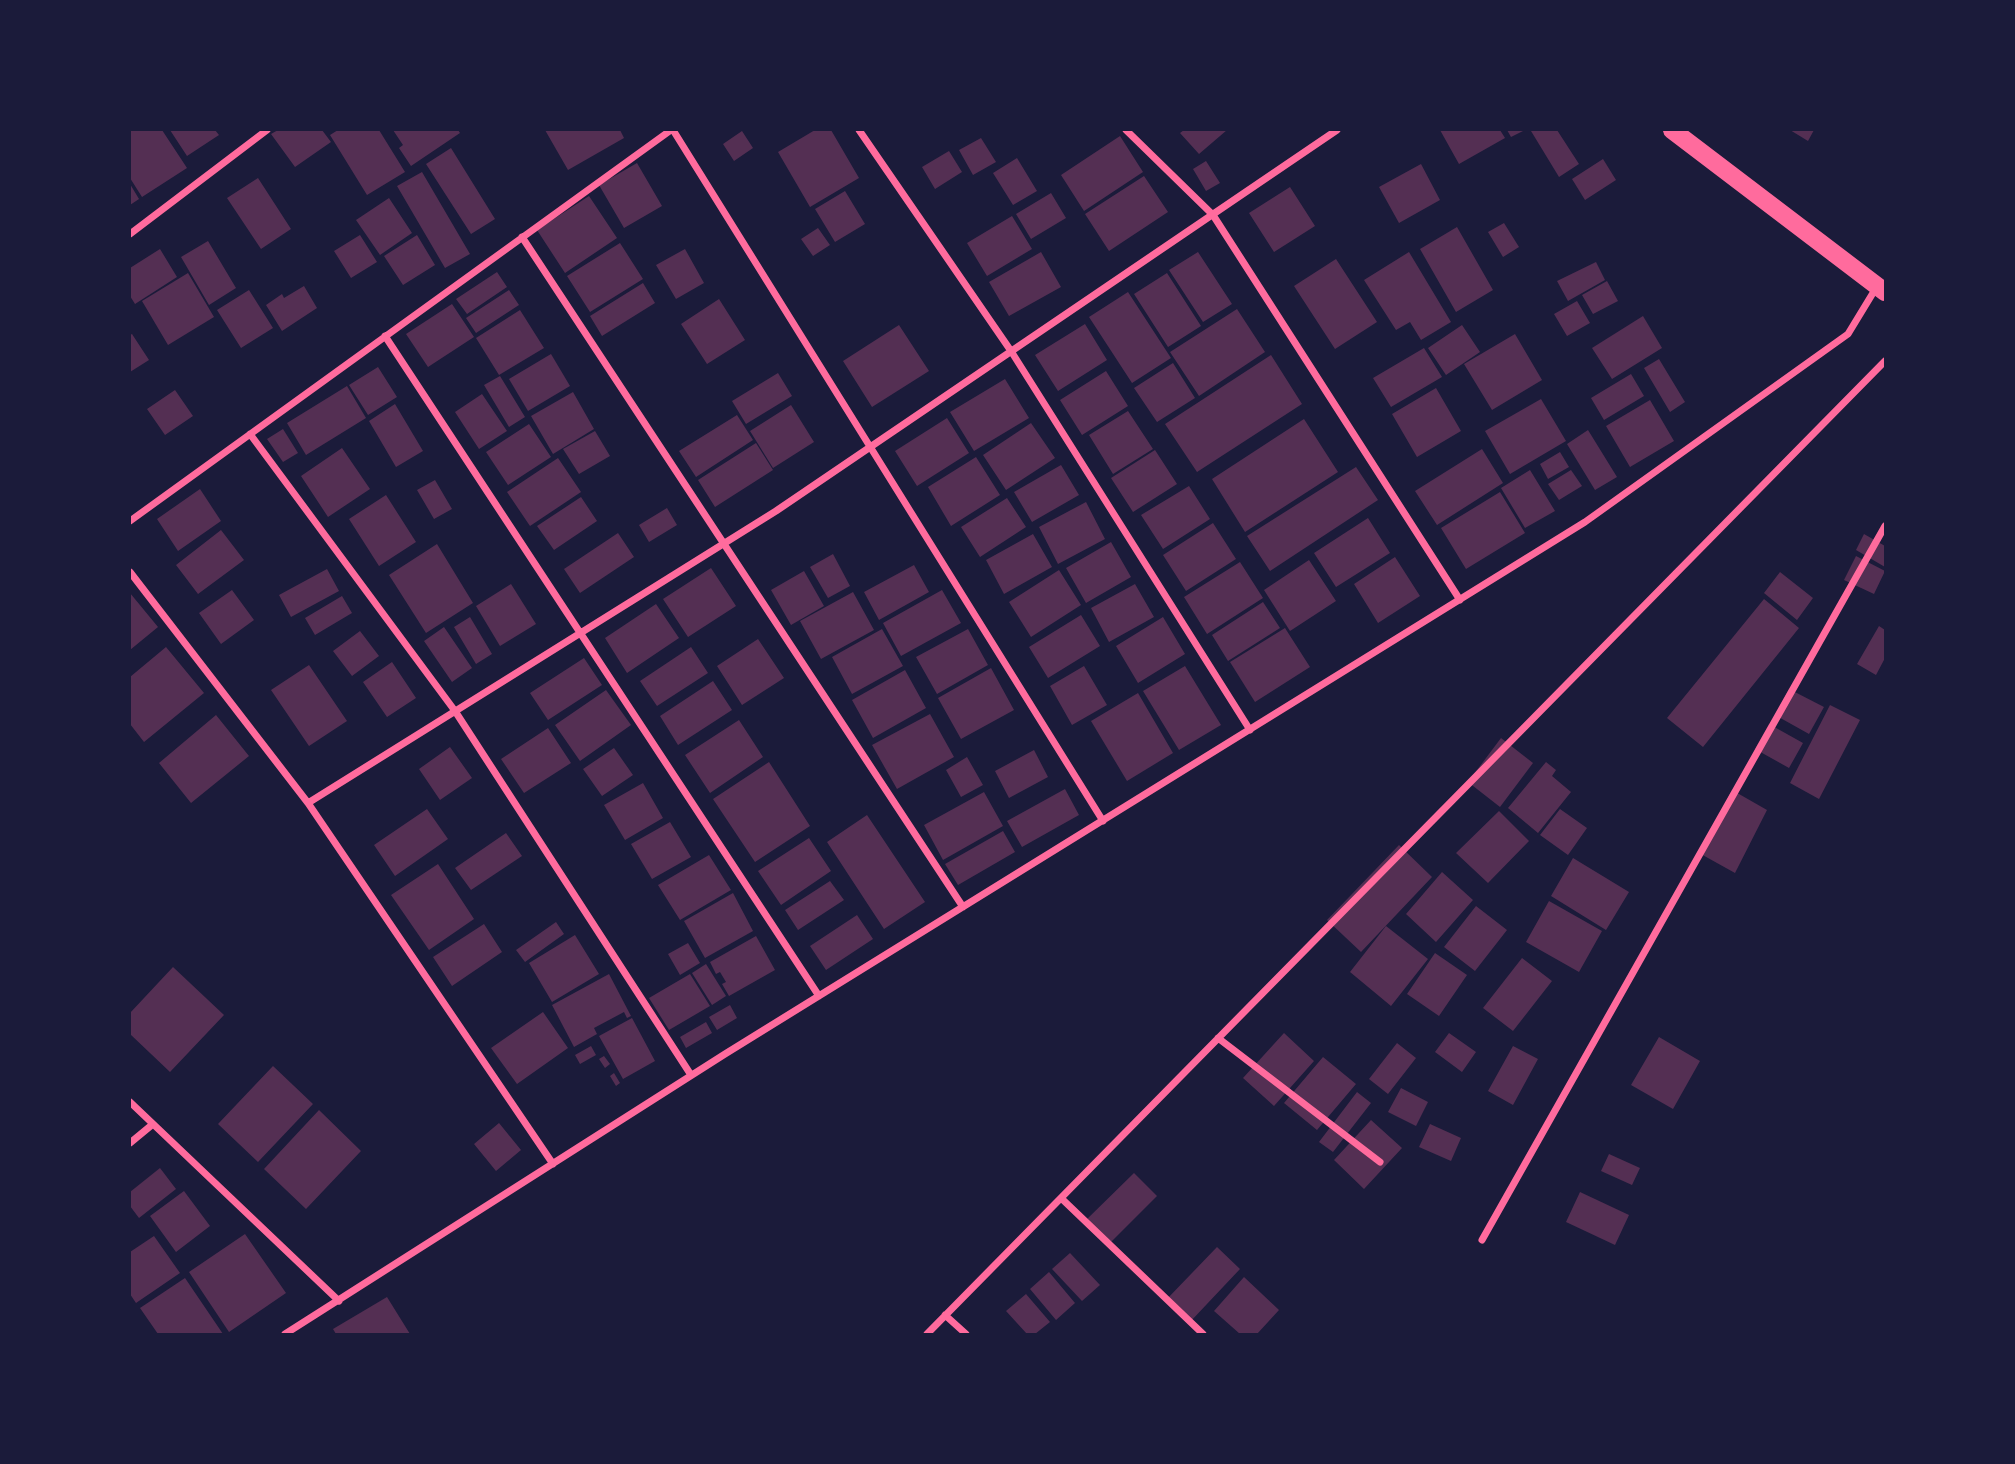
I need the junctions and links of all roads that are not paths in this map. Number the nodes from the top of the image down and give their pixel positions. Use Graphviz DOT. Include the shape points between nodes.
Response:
graph roads {
  1 [pos="267,130"];
  2 [pos="672,130"];
  3 [pos="859,130"];
  4 [pos="1126,130"];
  5 [pos="1337,130"];
  6 [pos="1672,130"];
  7 [pos="1213,215"];
  8 [pos="130,234"];
  9 [pos="522,237"];
  10 [pos="1882,289"];
  11 [pos="385,337"];
  12 [pos="1011,351"];
  13 [pos="1885,361"];
  14 [pos="250,434"];
  15 [pos="870,448"];
  16 [pos="130,521"];
  17 [pos="1885,526"];
  18 [pos="724,544"];
  19 [pos="130,572"];
  20 [pos="1460,600"];
  21 [pos="580,633"];
  22 [pos="456,711"];
  23 [pos="1250,730"];
  24 [pos="308,803"];
  25 [pos="1103,821"];
  26 [pos="963,907"];
  27 [pos="819,996"];
  28 [pos="1218,1038"];
  29 [pos="691,1075"];
  30 [pos="130,1102"];
  31 [pos="153,1124"];
  32 [pos="130,1143"];
  33 [pos="1380,1162"];
  34 [pos="553,1164"];
  35 [pos="1061,1198"];
  36 [pos="1482,1240"];
  37 [pos="339,1301"];
  38 [pos="945,1315"];
  39 [pos="285,1335"];
  40 [pos="927,1335"];
  41 [pos="966,1335"];
  42 [pos="1203,1335"];
  1 -- 8 [label="street"];
  2 -- 9 [label="street"];
  2 -- 15 [label="street"];
  3 -- 12 [label="street"];
  4 -- 7 [label="street"];
  5 -- 7 [label="street"];
  6 -- 10 [label="main road"];
  7 -- 12 [label="street"];
  7 -- 20 [label="street"];
  9 -- 11 [label="street"];
  9 -- 18 [label="street"];
  10 -- 20 [label="street" via="1847,334 1585,522"];
  11 -- 14 [label="street"];
  11 -- 21 [label="street"];
  12 -- 15 [label="street"];
  12 -- 23 [label="street"];
  13 -- 28 [label="street"];
  14 -- 16 [label="street"];
  14 -- 22 [label="street"];
  15 -- 18 [label="street"];
  15 -- 25 [label="street"];
  17 -- 36 [label="street"];
  18 -- 21 [label="street"];
  18 -- 26 [label="street"];
  19 -- 24 [label="street"];
  20 -- 23 [label="street"];
  21 -- 22 [label="street"];
  21 -- 27 [label="street"];
  22 -- 24 [label="street"];
  22 -- 29 [label="street"];
  23 -- 25 [label="street"];
  24 -- 34 [label="street"];
  25 -- 26 [label="street"];
  26 -- 27 [label="street"];
  27 -- 29 [label="street"];
  28 -- 33 [label="street"];
  28 -- 35 [label="street"];
  29 -- 34 [label="street"];
  30 -- 31 [label="street"];
  31 -- 32 [label="street"];
  31 -- 37 [label="street"];
  34 -- 37 [label="street"];
  35 -- 38 [label="street"];
  35 -- 42 [label="street"];
  37 -- 39 [label="street"];
  38 -- 40 [label="street"];
  38 -- 41 [label="street"];
}
